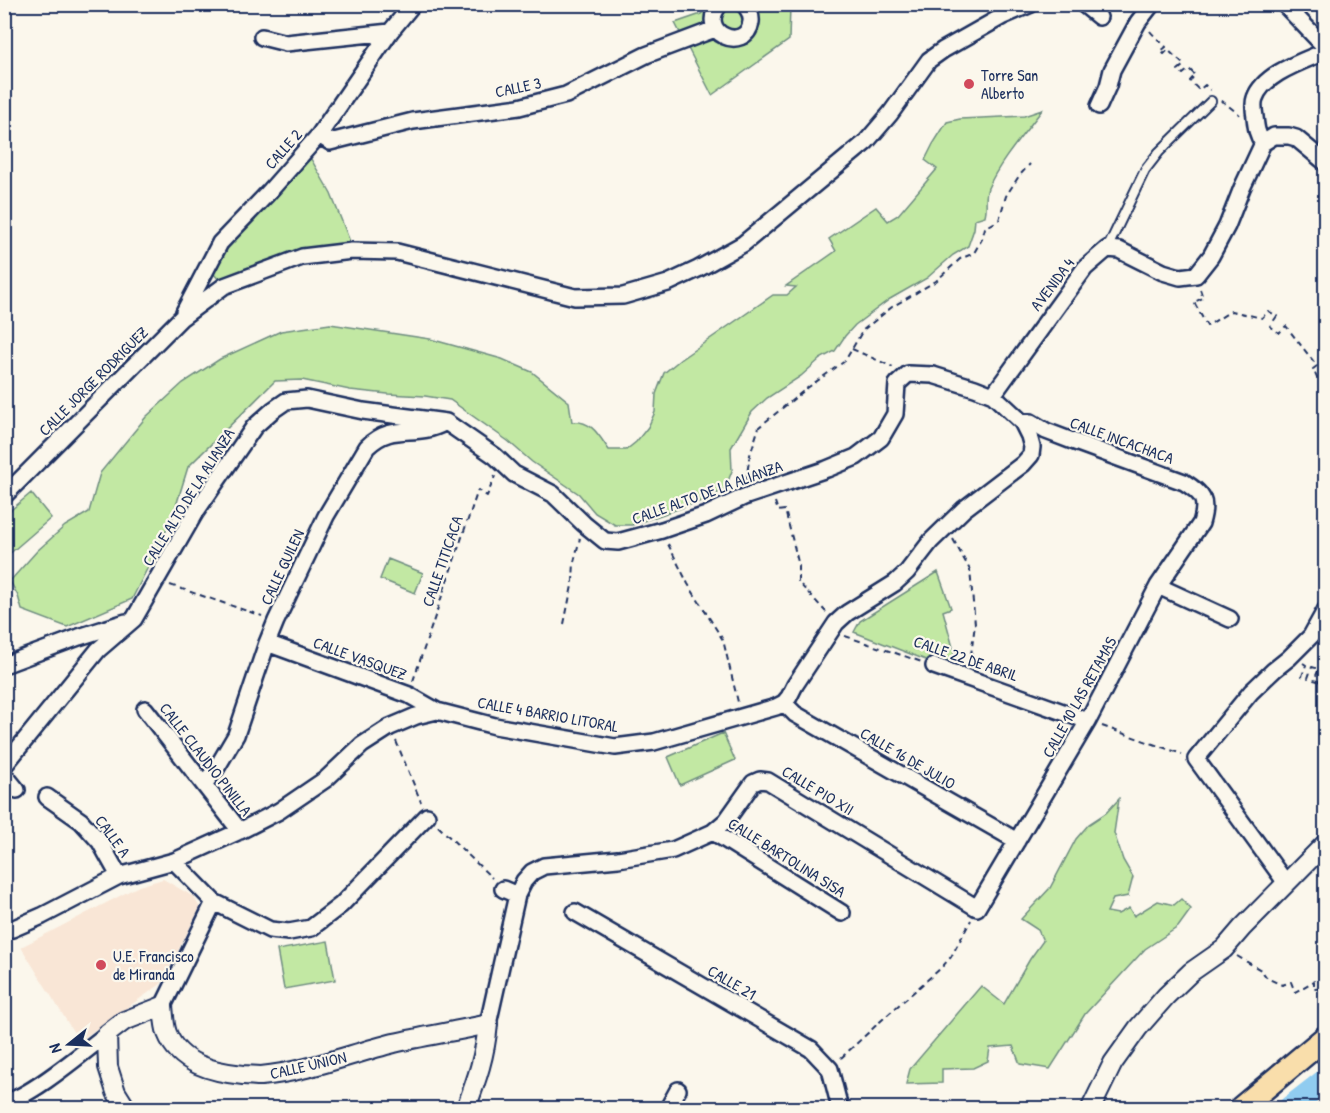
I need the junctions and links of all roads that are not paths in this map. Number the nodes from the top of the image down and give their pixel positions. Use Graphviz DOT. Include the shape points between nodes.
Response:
graph roads {
  1 [pos="413,4"];
  2 [pos="720,4"];
  3 [pos="744,4"];
  4 [pos="1031,4"];
  5 [pos="1083,4"];
  6 [pos="1284,4"];
  7 [pos="1147,10"];
  8 [pos="1099,16"];
  9 [pos="715,29"];
  10 [pos="390,32"];
  11 [pos="262,37"];
  12 [pos="1326,50"];
  13 [pos="1211,101"];
  14 [pos="1099,106"];
  15 [pos="319,135"];
  16 [pos="1263,144"];
  17 [pos="1326,163"];
  18 [pos="1107,249"];
  19 [pos="181,318"];
  20 [pos="993,395"];
  21 [pos="446,422"];
  22 [pos="1022,422"];
  23 [pos="4,496"];
  24 [pos="1203,501"];
  25 [pos="1158,586"];
  26 [pos="1326,609"];
  27 [pos="134,619"];
  28 [pos="1230,619"];
  29 [pos="267,643"];
  30 [pos="4,665"];
  31 [pos="934,666"];
  32 [pos="784,703"];
  33 [pos="144,709"];
  34 [pos="437,711"];
  35 [pos="1088,721"];
  36 [pos="4,766"];
  37 [pos="4,774"];
  38 [pos="204,784"];
  39 [pos="17,790"];
  40 [pos="46,797"];
  41 [pos="427,816"];
  42 [pos="240,831"];
  43 [pos="713,832"];
  44 [pos="1017,841"];
  45 [pos="1326,843"];
  46 [pos="174,861"];
  47 [pos="119,876"];
  48 [pos="1286,883"];
  49 [pos="214,902"];
  50 [pos="978,908"];
  51 [pos="575,912"];
  52 [pos="842,913"];
  53 [pos="1242,928"];
  54 [pos="4,930"];
  55 [pos="163,1006"];
  56 [pos="488,1024"];
  57 [pos="107,1034"];
  58 [pos="1326,1037"];
  59 [pos="678,1090"];
  60 [pos="4,1102"];
  61 [pos="126,1108"];
  62 [pos="466,1108"];
  63 [pos="668,1108"];
  64 [pos="840,1108"];
  65 [pos="1078,1108"];
  66 [pos="1090,1108"];
  67 [pos="1241,1108"];
  1 -- 10 [label="street, CALLE 2"];
  2 -- 9 [label="street" via="713,16"];
  3 -- 9 [label="street" via="750,12 751,25 743,35 731,39"];
  4 -- 19 [label="street" via="929,60 866,142 743,244 668,283 623,296 575,297 397,252 352,251 302,257 224,286"];
  5 -- 8 [label="street"];
  6 -- 12 [label="street"];
  7 -- 14 [label="street" via="1112,70"];
  9 -- 15 [label="street, CALLE 3" via="646,55 566,95 519,108 413,121 330,142"];
  10 -- 11 [label="street" via="286,43"];
  10 -- 15 [label="street, CALLE 2"];
  12 -- 16 [label="street" via="1274,75 1261,87 1254,111"];
  13 -- 18 [label="lane" via="1145,170"];
  15 -- 19 [label="street, CALLE 2" via="220,243"];
  16 -- 17 [label="street" via="1274,136 1296,138"];
  16 -- 18 [label="street" via="1227,225 1196,275 1163,273 1119,250"];
  18 -- 20 [label="street, AVENIDA 4" via="1085,268"];
  19 -- 23 [label="street, CALLE JORGE RODRIGUEZ"];
  20 -- 21 [label="street, CALLE ALTO DE LA ALIANZA" via="933,375 908,374 897,384 895,414 881,438 856,457 706,515 618,542 605,541 553,494 514,474"];
  20 -- 22 [label="street"];
  21 -- 27 [label="street, CALLE ALTO DE LA ALIANZA" via="307,399 286,401 254,427 195,513"];
  21 -- 29 [label="street, CALLE GUILEN" via="428,430 390,432 367,447 326,516"];
  22 -- 24 [label="street, CALLE INCACHACA" via="1031,422 1184,482 1200,492"];
  22 -- 32 [label="street" via="1032,447 1023,464 964,509 931,541 908,572 834,627"];
  24 -- 25 [label="street, CALLE 10 LAS RETAMAS" via="1201,523"];
  25 -- 28 [label="street"];
  25 -- 35 [label="street, CALLE 10 LAS RETAMAS"];
  26 -- 48 [label="street" via="1311,636 1251,692 1196,759"];
  27 -- 30 [label="street"];
  27 -- 36 [label="street, CALLE ALTO DE LA ALIANZA" via="98,650"];
  29 -- 34 [label="street, CALLE VASQUEZ" via="409,695"];
  29 -- 38 [label="street, CALLE GUILEN" via="237,735"];
  31 -- 35 [label="street, CALLE 22 DE ABRIL"];
  32 -- 34 [label="street, CALLE 4 BARRIO LITORAL" via="654,742 615,747 495,726"];
  32 -- 44 [label="street, CALLE 16 DE JULIO" via="795,714"];
  33 -- 38 [label="street, CALLE CLAUDIO PINILLA"];
  34 -- 42 [label="street" via="390,727 326,779 279,811"];
  35 -- 44 [label="street, CALLE 10 LAS RETAMAS"];
  37 -- 39 [label="street"];
  38 -- 42 [label="street, CALLE CLAUDIO PINILLA"];
  40 -- 47 [label="street, CALLE A" via="81,821 100,842"];
  41 -- 49 [label="street" via="341,905 311,928 270,930"];
  42 -- 46 [label="street"];
  43 -- 50 [label="street, CALLE PIO XII" via="726,821 753,783 768,781"];
  43 -- 52 [label="street, CALLE BARTOLINA SISA"];
  43 -- 56 [label="street, CALLE PIO XII" via="673,850 544,866 532,872 510,892"];
  44 -- 50 [label="street, CALLE 10 LAS RETAMAS"];
  45 -- 48 [label="street"];
  46 -- 47 [label="street"];
  46 -- 49 [label="street"];
  47 -- 54 [label="street" via="42,916"];
  48 -- 53 [label="street"];
  49 -- 55 [label="street"];
  51 -- 64 [label="street, CALLE 21" via="811,1049 830,1069"];
  53 -- 65 [label="street" via="1175,970 1149,996 1121,1032"];
  53 -- 66 [label="street" via="1224,949 1166,996 1138,1028 1113,1063"];
  55 -- 56 [label="street, CALLE UNION" via="167,1033 188,1060 203,1068 260,1076"];
  55 -- 57 [label="street" via="124,1022"];
  56 -- 62 [label="street" via="486,1047"];
  57 -- 60 [label="street" via="36,1088 12,1102"];
  57 -- 61 [label="street" via="108,1067"];
  58 -- 67 [label="main road"];
  59 -- 63 [label="street"];
}
